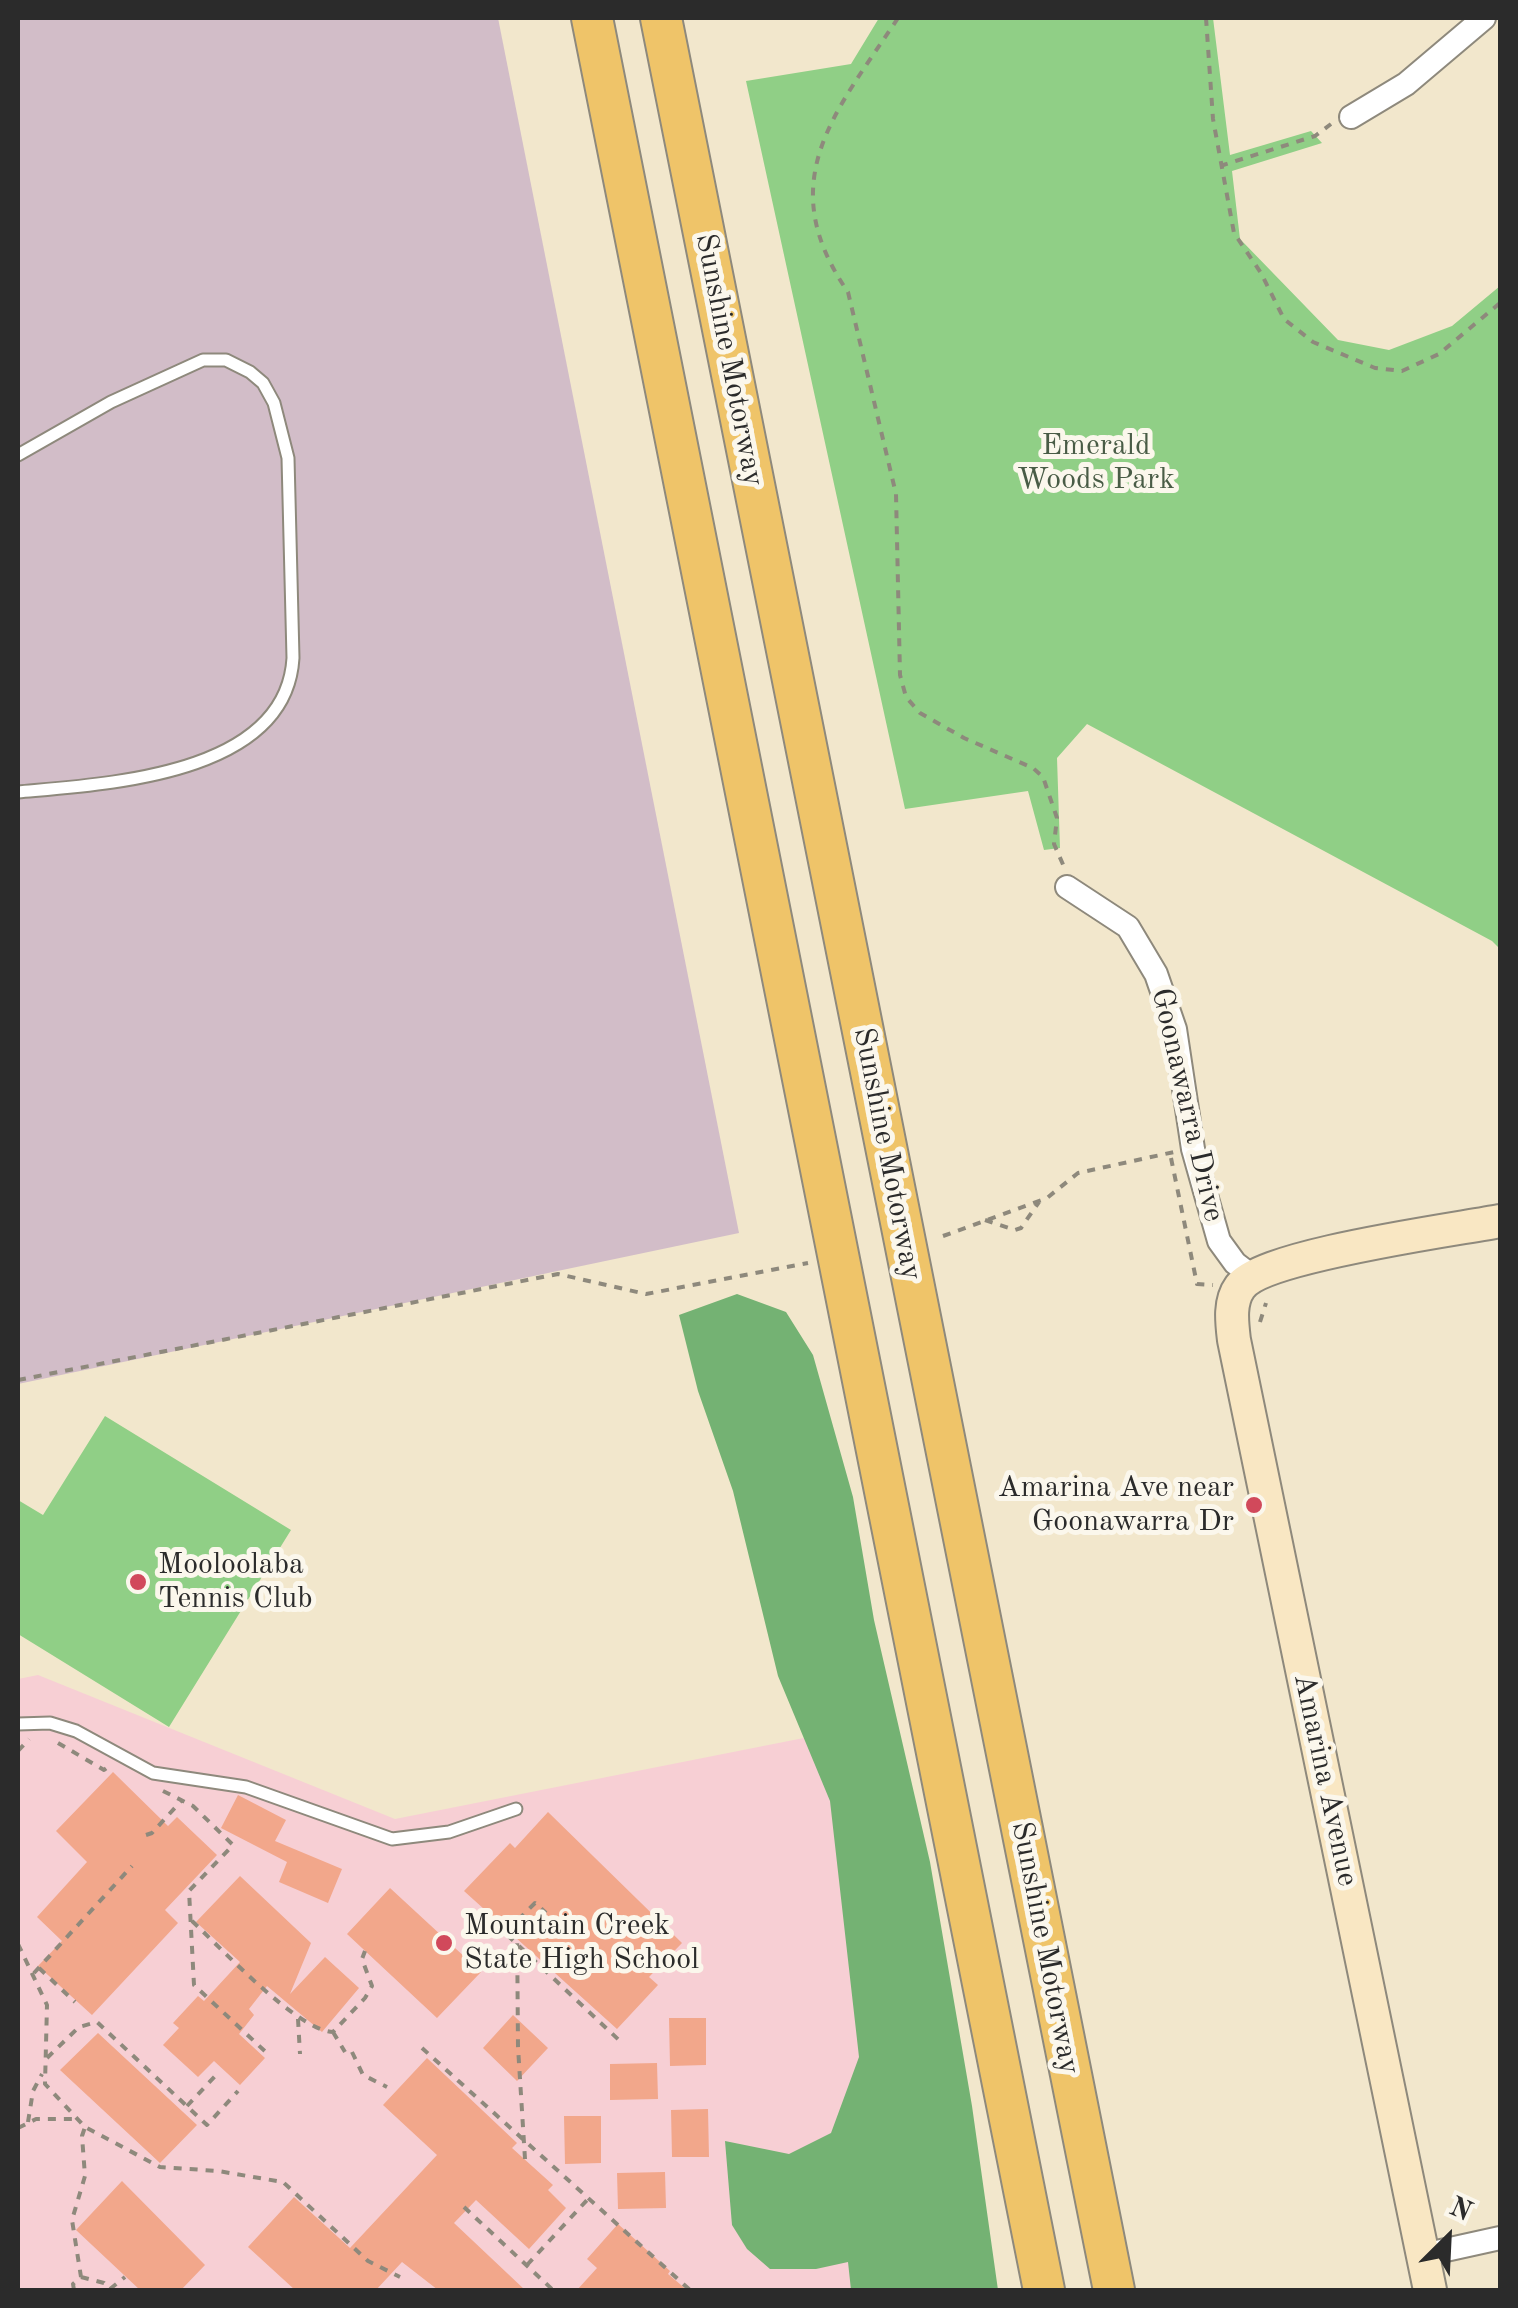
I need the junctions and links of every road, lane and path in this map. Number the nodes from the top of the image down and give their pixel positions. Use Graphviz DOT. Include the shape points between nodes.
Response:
graph roads {
  1 [pos="592,18"];
  2 [pos="661,18"];
  3 [pos="898,18"];
  4 [pos="1206,18"];
  5 [pos="1484,18"];
  6 [pos="1351,117"];
  7 [pos="1220,166"];
  8 [pos="1500,303"];
  9 [pos="18,456"];
  10 [pos="18,792"];
  11 [pos="1067,887"];
  12 [pos="1182,1151"];
  13 [pos="1040,1200"];
  14 [pos="984,1220"];
  15 [pos="1500,1221"];
  16 [pos="943,1236"];
  17 [pos="817,1261"];
  18 [pos="1214,1285"];
  19 [pos="1261,1286"];
  20 [pos="1260,1332"];
  21 [pos="18,1380"];
  22 [pos="18,1724"];
  23 [pos="35,1733"];
  24 [pos="57,1743"];
  25 [pos="18,1752"];
  26 [pos="122,1772"];
  27 [pos="152,1786"];
  28 [pos="182,1800"];
  29 [pos="516,1808"];
  30 [pos="146,1834"];
  31 [pos="132,1866"];
  32 [pos="484,1913"];
  33 [pos="546,1913"];
  34 [pos="192,1921"];
  35 [pos="18,1944"];
  36 [pos="518,1945"];
  37 [pos="365,1950"];
  38 [pos="38,1968"];
  39 [pos="33,1974"];
  40 [pos="76,2002"];
  41 [pos="298,2019"];
  42 [pos="333,2032"];
  43 [pos="621,2042"];
  44 [pos="422,2048"];
  45 [pos="300,2054"];
  46 [pos="270,2056"];
  47 [pos="46,2060"];
  48 [pos="43,2073"];
  49 [pos="218,2073"];
  50 [pos="388,2087"];
  51 [pos="238,2091"];
  52 [pos="187,2106"];
  53 [pos="76,2120"];
  54 [pos="28,2122"];
  55 [pos="85,2127"];
  56 [pos="18,2128"];
  57 [pos="525,2143"];
  58 [pos="525,2159"];
  59 [pos="588,2199"];
  60 [pos="464,2207"];
  61 [pos="1500,2238"];
  62 [pos="1423,2255"];
  63 [pos="526,2266"];
  64 [pos="1110,2272"];
  65 [pos="81,2277"];
  66 [pos="125,2277"];
  67 [pos="400,2277"];
  68 [pos="72,2290"];
  69 [pos="110,2290"];
  70 [pos="553,2290"];
  71 [pos="690,2290"];
  72 [pos="1044,2290"];
  73 [pos="1134,2290"];
  74 [pos="1430,2290"];
  1 -- 72 [label="highway"];
  2 -- 64 [label="highway, Sunshine Motorway"];
  3 -- 11 [label="path" via="832,118 811,190 816,227 848,292 896,494 900,674 920,714 1043,777"];
  4 -- 7 [label="path"];
  5 -- 6 [label="street" via="1406,84"];
  6 -- 7 [label="path" via="1315,136"];
  7 -- 8 [label="path" via="1234,233 1284,320 1313,342 1375,368 1402,371 1439,354"];
  9 -- 10 [label="lane" via="203,360 226,360 250,372 274,403 288,458 293,658 276,711 236,745 170,770"];
  11 -- 12 [label="street, Goonawarra Drive" via="1128,927 1156,974 1175,1028"];
  12 -- 13 [label="path" via="1078,1173"];
  12 -- 18 [label="path" via="1197,1284"];
  12 -- 19 [label="street, Goonawarra Drive" via="1219,1241"];
  13 -- 14 [label="path"];
  13 -- 14 [label="path" via="1022,1228"];
  14 -- 16 [label="path"];
  15 -- 19 [label="street" via="1288,1262"];
  17 -- 21 [label="path" via="646,1294 558,1274"];
  19 -- 20 [label="path"];
  19 -- 62 [label="street, Amarina Avenue" via="1238,1289 1234,1340"];
  22 -- 29 [label="lane" via="50,1723 153,1773 246,1787 392,1839 449,1832"];
  23 -- 25 [label="path"];
  24 -- 26 [label="path" via="104,1770 107,1765"];
  27 -- 28 [label="path"];
  28 -- 30 [label="path"];
  28 -- 34 [label="path" via="232,1845 189,1891"];
  31 -- 38 [label="path"];
  32 -- 36 [label="path"];
  33 -- 36 [label="path" via="534,1903 517,1921"];
  34 -- 41 [label="path"];
  34 -- 46 [label="path" via="194,1985"];
  35 -- 39 [label="path"];
  36 -- 43 [label="path"];
  36 -- 57 [label="path"];
  37 -- 42 [label="path" via="372,1986"];
  38 -- 39 [label="path"];
  38 -- 40 [label="path"];
  39 -- 47 [label="path" via="48,2005"];
  41 -- 42 [label="path"];
  41 -- 45 [label="path"];
  42 -- 50 [label="path" via="364,2075"];
  44 -- 57 [label="path"];
  47 -- 48 [label="path"];
  47 -- 52 [label="path" via="79,2027 97,2022"];
  48 -- 53 [label="path" via="50,2092"];
  48 -- 54 [label="path"];
  49 -- 52 [label="path"];
  51 -- 52 [label="path" via="207,2125"];
  53 -- 54 [label="path"];
  53 -- 55 [label="path"];
  54 -- 56 [label="path"];
  55 -- 65 [label="path" via="85,2176 72,2220"];
  55 -- 67 [label="path" via="160,2166 282,2182 368,2261"];
  57 -- 58 [label="path"];
  57 -- 59 [label="path"];
  59 -- 63 [label="path"];
  59 -- 71 [label="path"];
  60 -- 63 [label="path"];
  61 -- 62 [label="street"];
  62 -- 74 [label="street, Amarina Avenue"];
  63 -- 70 [label="path"];
  64 -- 73 [label="highway" via="1132,2280"];
  65 -- 68 [label="path"];
  65 -- 69 [label="path"];
  66 -- 69 [label="path"];
}
